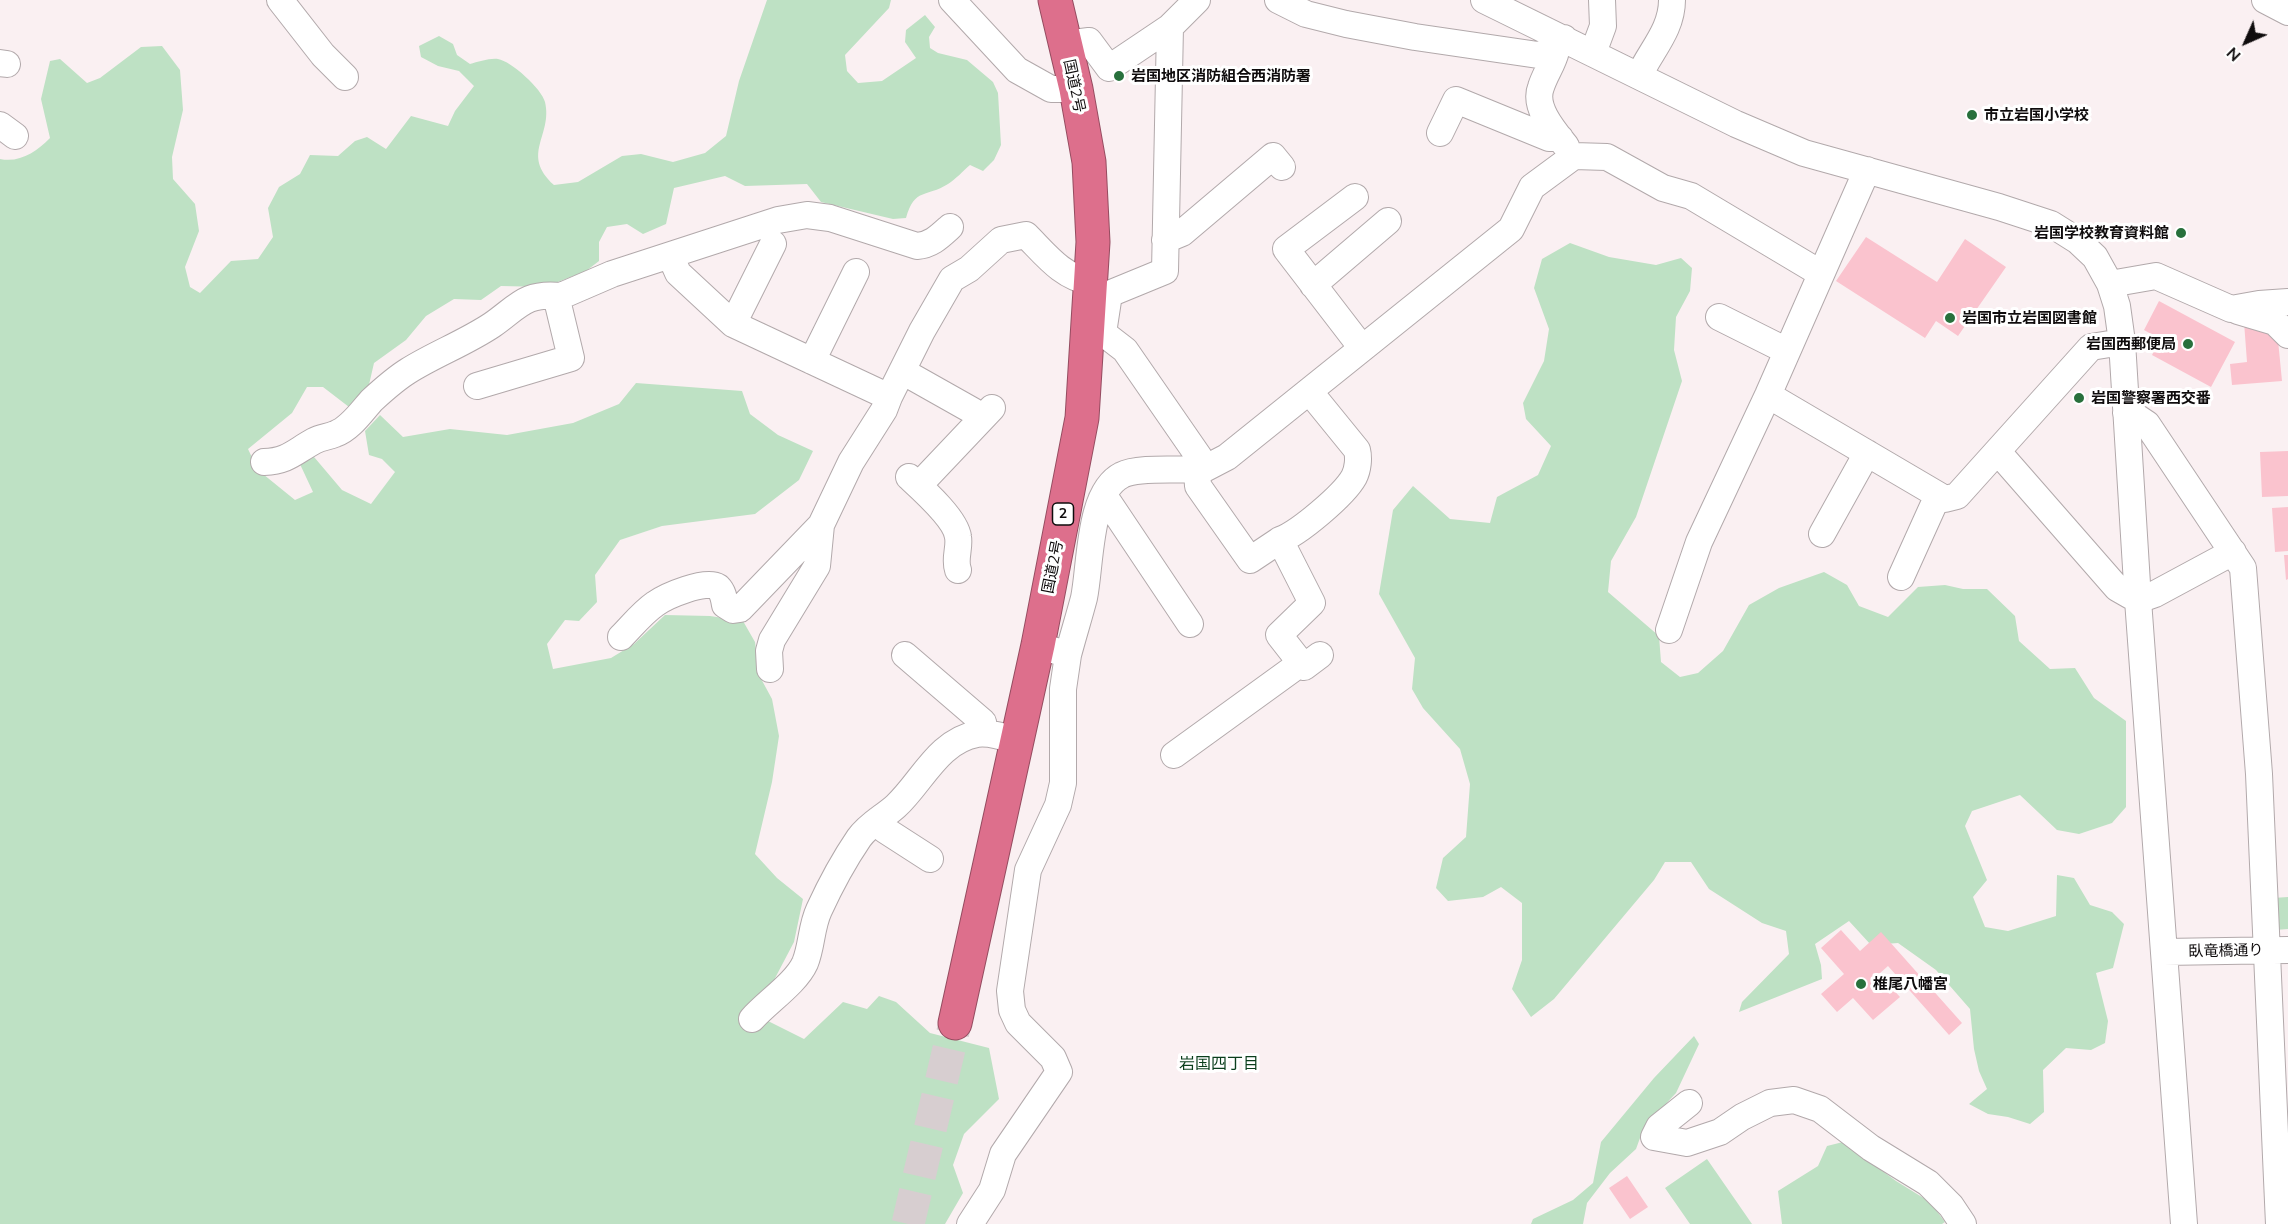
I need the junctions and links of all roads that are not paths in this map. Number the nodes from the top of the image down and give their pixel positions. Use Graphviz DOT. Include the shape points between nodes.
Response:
graph roads {
  1 [pos="280,0"];
  2 [pos="952,0"];
  3 [pos="1055,0"];
  4 [pos="1197,0"];
  5 [pos="1278,0"];
  6 [pos="1484,0"];
  7 [pos="1602,0"];
  8 [pos="1672,0"];
  9 [pos="2265,0"];
  10 [pos="2288,12"];
  11 [pos="1170,27"];
  12 [pos="1066,44"];
  13 [pos="1560,45"];
  14 [pos="1593,53"];
  15 [pos="1639,76"];
  16 [pos="345,77"];
  17 [pos="1076,89"];
  18 [pos="1440,133"];
  19 [pos="1567,147"];
  20 [pos="1282,167"];
  21 [pos="1867,170"];
  22 [pos="1354,197"];
  23 [pos="1388,221"];
  24 [pos="950,227"];
  25 [pos="1166,240"];
  26 [pos="773,244"];
  27 [pos="671,257"];
  28 [pos="856,272"];
  29 [pos="1820,273"];
  30 [pos="1091,282"];
  31 [pos="2110,284"];
  32 [pos="1313,285"];
  33 [pos="561,296"];
  34 [pos="2288,302"];
  35 [pos="2231,309"];
  36 [pos="1719,317"];
  37 [pos="733,324"];
  38 [pos="1096,330"];
  39 [pos="2288,334"];
  40 [pos="2122,342"];
  41 [pos="1362,348"];
  42 [pos="1787,351"];
  43 [pos="812,361"];
  44 [pos="902,371"];
  45 [pos="477,386"];
  46 [pos="1309,391"];
  47 [pos="1768,395"];
  48 [pos="889,397"];
  49 [pos="2126,413"];
  50 [pos="1998,452"];
  51 [pos="1867,453"];
  52 [pos="264,462"];
  53 [pos="1200,469"];
  54 [pos="1938,495"];
  55 [pos="1102,498"];
  56 [pos="821,525"];
  57 [pos="1822,534"];
  58 [pos="1280,540"];
  59 [pos="2233,552"];
  60 [pos="958,570"];
  61 [pos="1901,577"];
  62 [pos="2138,600"];
  63 [pos="1190,624"];
  64 [pos="1669,630"];
  65 [pos="621,637"];
  66 [pos="1053,650"];
  67 [pos="905,655"];
  68 [pos="770,669"];
  69 [pos="985,734"];
  70 [pos="1017,741"];
  71 [pos="1174,755"];
  72 [pos="878,820"];
  73 [pos="930,859"];
  74 [pos="2277,950"];
  75 [pos="2164,952"];
  76 [pos="752,1019"];
  77 [pos="955,1023"];
  78 [pos="1689,1103"];
  79 [pos="2180,1222"];
  80 [pos="970,1224"];
  81 [pos="1963,1224"];
  82 [pos="2278,1224"];
  1 -- 16 [label="street" via="323,56"];
  2 -- 17 [label="street" via="1017,70 1051,89"];
  3 -- 12 [label="highway, 国道2号 / 2"];
  4 -- 11 [label="street"];
  5 -- 13 [label="street" via="1306,14 1403,35 1538,55"];
  6 -- 13 [label="street"];
  7 -- 14 [label="street" via="1603,26"];
  8 -- 15 [label="street" via="1661,41"];
  9 -- 10 [label="street"];
  11 -- 12 [label="street" via="1109,68 1089,41"];
  11 -- 25 [label="street"];
  12 -- 17 [label="highway, 国道2号 / 2"];
  13 -- 14 [label="street"];
  13 -- 19 [label="street" via="1539,98 1543,113"];
  14 -- 15 [label="street"];
  15 -- 21 [label="street" via="1804,153"];
  17 -- 30 [label="highway, 国道2号 / 2" via="1089,162"];
  18 -- 19 [label="street" via="1456,100"];
  19 -- 29 [label="street" via="1607,157 1663,188 1691,196"];
  19 -- 41 [label="street" via="1532,187 1511,229"];
  20 -- 25 [label="street" via="1274,156 1182,232"];
  21 -- 29 [label="street"];
  21 -- 31 [label="street" via="2051,224 2095,257"];
  22 -- 32 [label="street" via="1286,249"];
  23 -- 32 [label="street"];
  24 -- 27 [label="street" via="926,245 917,246 830,218 807,215 777,220"];
  25 -- 38 [label="street" via="1165,271 1109,294"];
  26 -- 37 [label="street"];
  27 -- 33 [label="street" via="612,274"];
  27 -- 37 [label="street" via="678,273"];
  28 -- 43 [label="street"];
  29 -- 42 [label="street"];
  30 -- 38 [label="highway, 国道2号 / 2"];
  30 -- 44 [label="street" via="1067,275 1026,235 1001,240 952,279"];
  31 -- 35 [label="street" via="2156,276"];
  31 -- 40 [label="street"];
  32 -- 41 [label="street"];
  33 -- 45 [label="street" via="558,304 571,358"];
  33 -- 52 [label="street" via="519,302 493,324 408,371 336,434 314,441 291,457"];
  34 -- 35 [label="street"];
  35 -- 39 [label="street" via="2274,322"];
  36 -- 42 [label="street"];
  37 -- 43 [label="street"];
  38 -- 53 [label="street" via="1125,350 1199,457"];
  38 -- 66 [label="highway, 国道2号 / 2"];
  40 -- 49 [label="street"];
  40 -- 50 [label="street" via="2091,346"];
  41 -- 46 [label="street"];
  42 -- 47 [label="street"];
  43 -- 48 [label="street"];
  44 -- 48 [label="street"];
  44 -- 60 [label="street" via="973,411 986,413 914,481 945,512 958,535"];
  46 -- 53 [label="street" via="1227,457"];
  46 -- 58 [label="street" via="1357,450 1359,458 1354,477 1328,506 1292,536"];
  47 -- 51 [label="street"];
  47 -- 64 [label="street" via="1699,542"];
  48 -- 56 [label="street" via="850,462"];
  49 -- 59 [label="street" via="2147,424"];
  49 -- 62 [label="street"];
  50 -- 54 [label="street" via="1957,496 1945,499"];
  50 -- 62 [label="street" via="2117,588"];
  51 -- 54 [label="street"];
  51 -- 57 [label="street"];
  53 -- 55 [label="street" via="1123,474 1112,482"];
  53 -- 58 [label="street" via="1198,486 1250,560"];
  54 -- 61 [label="street"];
  55 -- 63 [label="street"];
  55 -- 66 [label="street" via="1095,517 1084,597"];
  56 -- 65 [label="street" via="740,609 725,605 723,594 710,584 657,603"];
  56 -- 68 [label="street" via="817,566 772,640 768,651"];
  58 -- 71 [label="street" via="1312,603 1279,635 1311,659"];
  59 -- 62 [label="street"];
  59 -- 74 [label="street" via="2243,568"];
  62 -- 75 [label="street"];
  66 -- 70 [label="highway, 国道2号 / 2"];
  66 -- 80 [label="street" via="1064,689 1063,783 1058,805 1028,870 1010,991 1018,1023 1053,1058 1059,1072 1003,1154 992,1190"];
  67 -- 69 [label="street" via="983,722"];
  69 -- 70 [label="street"];
  69 -- 72 [label="street" via="962,740 939,756"];
  70 -- 77 [label="highway, 国道2号 / 2"];
  72 -- 73 [label="street" via="885,830"];
  72 -- 76 [label="street" via="859,839 820,908 805,962 797,975"];
  74 -- 75 [label="street, 臥竜橋通り"];
  74 -- 82 [label="street"];
  75 -- 79 [label="street"];
  78 -- 81 [label="street" via="1659,1127 1654,1137 1688,1143 1720,1132 1770,1103 1794,1100 1820,1108 1871,1148 1928,1183"];
}
